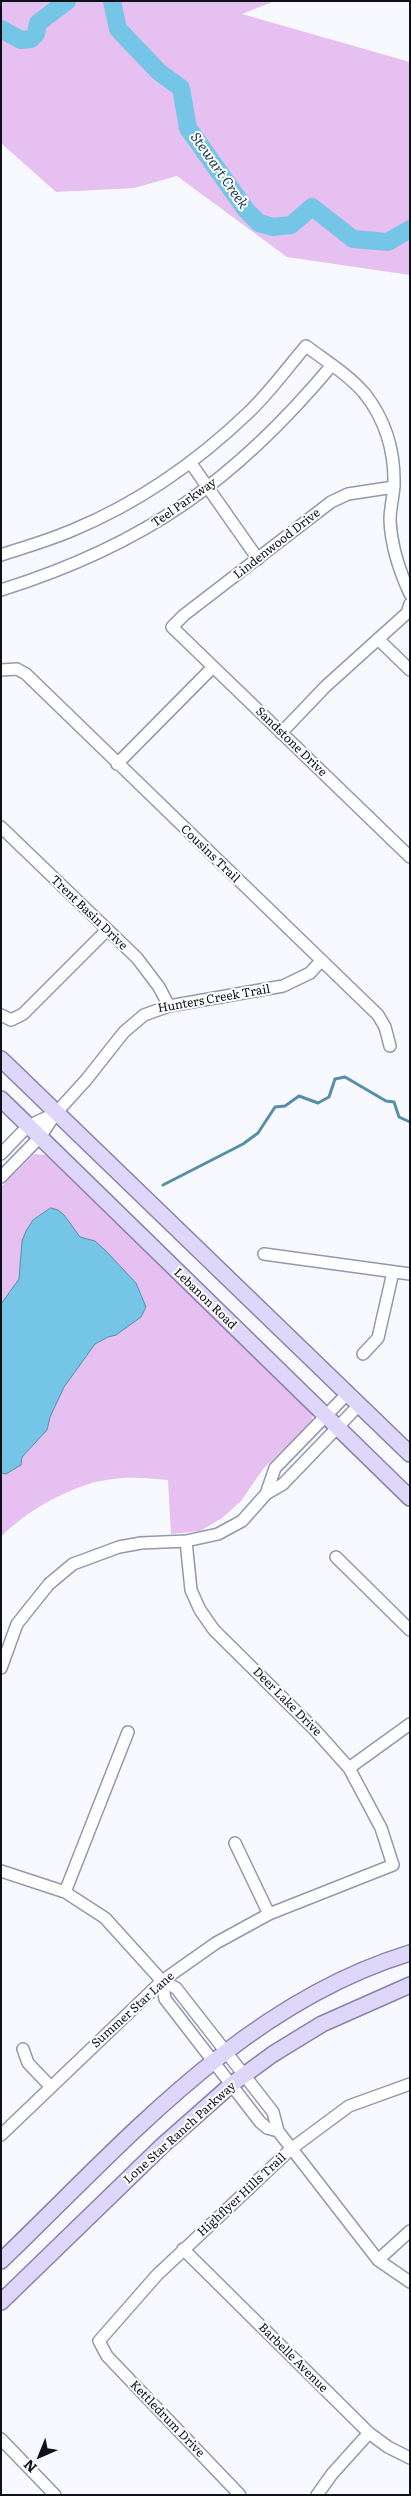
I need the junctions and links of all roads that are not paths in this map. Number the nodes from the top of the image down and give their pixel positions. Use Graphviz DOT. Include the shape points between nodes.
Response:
graph roads {
  1 [pos="332,365"];
  2 [pos="190,462"];
  3 [pos="394,487"];
  4 [pos="208,488"];
  5 [pos="1,555"];
  6 [pos="258,559"];
  7 [pos="1,590"];
  8 [pos="410,594"];
  9 [pos="410,604"];
  10 [pos="172,627"];
  11 [pos="378,640"];
  12 [pos="213,667"];
  13 [pos="1,670"];
  14 [pos="410,670"];
  15 [pos="281,733"];
  16 [pos="117,764"];
  17 [pos="1,827"];
  18 [pos="410,857"];
  19 [pos="107,930"];
  20 [pos="320,962"];
  21 [pos="169,1006"];
  22 [pos="6,1017"];
  23 [pos="390,1046"];
  24 [pos="1,1059"];
  25 [pos="1,1099"];
  26 [pos="56,1113"];
  27 [pos="28,1126"];
  28 [pos="40,1137"];
  29 [pos="1,1154"];
  30 [pos="1,1177"];
  31 [pos="264,1254"];
  32 [pos="392,1272"];
  33 [pos="410,1274"];
  34 [pos="363,1354"];
  35 [pos="347,1394"];
  36 [pos="359,1405"];
  37 [pos="325,1416"];
  38 [pos="337,1428"];
  39 [pos="410,1454"];
  40 [pos="266,1494"];
  41 [pos="410,1498"];
  42 [pos="186,1541"];
  43 [pos="336,1557"];
  44 [pos="410,1630"];
  45 [pos="1,1668"];
  46 [pos="410,1724"];
  47 [pos="128,1732"];
  48 [pos="350,1768"];
  49 [pos="235,1843"];
  50 [pos="393,1865"];
  51 [pos="1,1870"];
  52 [pos="65,1892"];
  53 [pos="269,1914"];
  54 [pos="410,1953"];
  55 [pos="162,1981"];
  56 [pos="410,1985"];
  57 [pos="23,2049"];
  58 [pos="220,2056"];
  59 [pos="238,2080"];
  60 [pos="410,2084"];
  61 [pos="51,2087"];
  62 [pos="1,2134"];
  63 [pos="291,2148"];
  64 [pos="410,2231"];
  65 [pos="183,2249"];
  66 [pos="378,2260"];
  67 [pos="1,2261"];
  68 [pos="410,2282"];
  69 [pos="1,2302"];
  70 [pos="100,2341"];
  71 [pos="369,2433"];
  72 [pos="1,2439"];
  73 [pos="410,2458"];
  74 [pos="55,2495"];
  75 [pos="240,2495"];
  76 [pos="318,2495"];
  1 -- 2 [label="street" via="306,346 250,411"];
  1 -- 3 [label="street" via="364,393 376,410 390,441"];
  1 -- 4 [label="street, Teel Parkway" via="300,404 262,442"];
  2 -- 4 [label="street"];
  2 -- 5 [label="street" via="133,501 109,513 73,530"];
  3 -- 6 [label="street, Lindenwood Drive" via="348,494 331,502"];
  3 -- 8 [label="street" via="390,520 395,552"];
  4 -- 6 [label="street"];
  4 -- 7 [label="street, Teel Parkway" via="139,534 63,569"];
  6 -- 10 [label="street, Lindenwood Drive"];
  9 -- 11 [label="street" via="407,613"];
  10 -- 12 [label="street, Sandstone Drive"];
  11 -- 14 [label="street"];
  11 -- 15 [label="street" via="326,686"];
  12 -- 15 [label="street, Sandstone Drive"];
  12 -- 16 [label="street"];
  13 -- 16 [label="street, Cousins Trail" via="17,669 26,674"];
  15 -- 18 [label="street, Sandstone Drive"];
  16 -- 20 [label="street, Cousins Trail"];
  17 -- 19 [label="street, Trent Basin Drive"];
  19 -- 21 [label="street, Trent Basin Drive" via="149,974"];
  19 -- 22 [label="street" via="23,1014"];
  20 -- 21 [label="street, Hunters Creek Trail" via="310,973 283,986"];
  20 -- 23 [label="street, Cousins Trail" via="382,1021"];
  21 -- 26 [label="street, Hunters Creek Trail" via="154,1009 133,1022"];
  24 -- 26 [label="main road"];
  25 -- 27 [label="main road, Lebanon Road"];
  26 -- 27 [label="street, Hunters Creek Trail"];
  26 -- 28 [label="street, Hunters Creek Trail"];
  26 -- 35 [label="main road"];
  27 -- 28 [label="main road, Lebanon Road"];
  27 -- 29 [label="street, Hunters Creek Trail"];
  28 -- 30 [label="street, Hunters Creek Trail"];
  28 -- 37 [label="main road, Lebanon Road"];
  31 -- 32 [label="street"];
  32 -- 33 [label="street"];
  32 -- 34 [label="street" via="378,1338"];
  35 -- 36 [label="main road"];
  35 -- 37 [label="street"];
  36 -- 38 [label="street"];
  36 -- 39 [label="main road"];
  37 -- 38 [label="main road, Lebanon Road"];
  37 -- 40 [label="street" via="275,1468"];
  38 -- 40 [label="street" via="283,1484"];
  38 -- 41 [label="main road, Lebanon Road"];
  40 -- 42 [label="street" via="242,1521 218,1534"];
  42 -- 45 [label="street" via="119,1547 73,1564 49,1584 17,1624"];
  42 -- 48 [label="street, Deer Lake Drive" via="191,1590 214,1630"];
  43 -- 44 [label="street"];
  46 -- 48 [label="street"];
  47 -- 52 [label="street"];
  48 -- 50 [label="street, Deer Lake Drive" via="381,1828"];
  49 -- 53 [label="street"];
  50 -- 53 [label="street, Summer Star Lane"];
  51 -- 52 [label="street"];
  52 -- 55 [label="street" via="106,1918"];
  53 -- 55 [label="street, Summer Star Lane" via="216,1943"];
  54 -- 58 [label="main road" via="312,1996"];
  55 -- 58 [label="street" via="176,1988"];
  55 -- 61 [label="street, Summer Star Lane"];
  56 -- 59 [label="main road, Lone Star Ranch Parkway" via="322,2024"];
  57 -- 61 [label="street" via="28,2063"];
  58 -- 59 [label="street"];
  58 -- 67 [label="main road" via="162,2106"];
  59 -- 63 [label="street" via="260,2122 278,2131"];
  59 -- 69 [label="main road, Lone Star Ranch Parkway" via="163,2145"];
  60 -- 63 [label="street, Highflyer Hills Trail" via="349,2106"];
  61 -- 62 [label="street, Summer Star Lane"];
  63 -- 65 [label="street, Highflyer Hills Trail"];
  63 -- 66 [label="street"];
  64 -- 66 [label="street"];
  65 -- 70 [label="street, Highflyer Hills Trail"];
  65 -- 71 [label="street, Barbelle Avenue"];
  66 -- 68 [label="street"];
  70 -- 75 [label="street, Kettledrum Drive" via="107,2356"];
  71 -- 73 [label="street, Barbelle Avenue"];
  71 -- 76 [label="street" via="332,2474"];
  72 -- 74 [label="street"];
}
